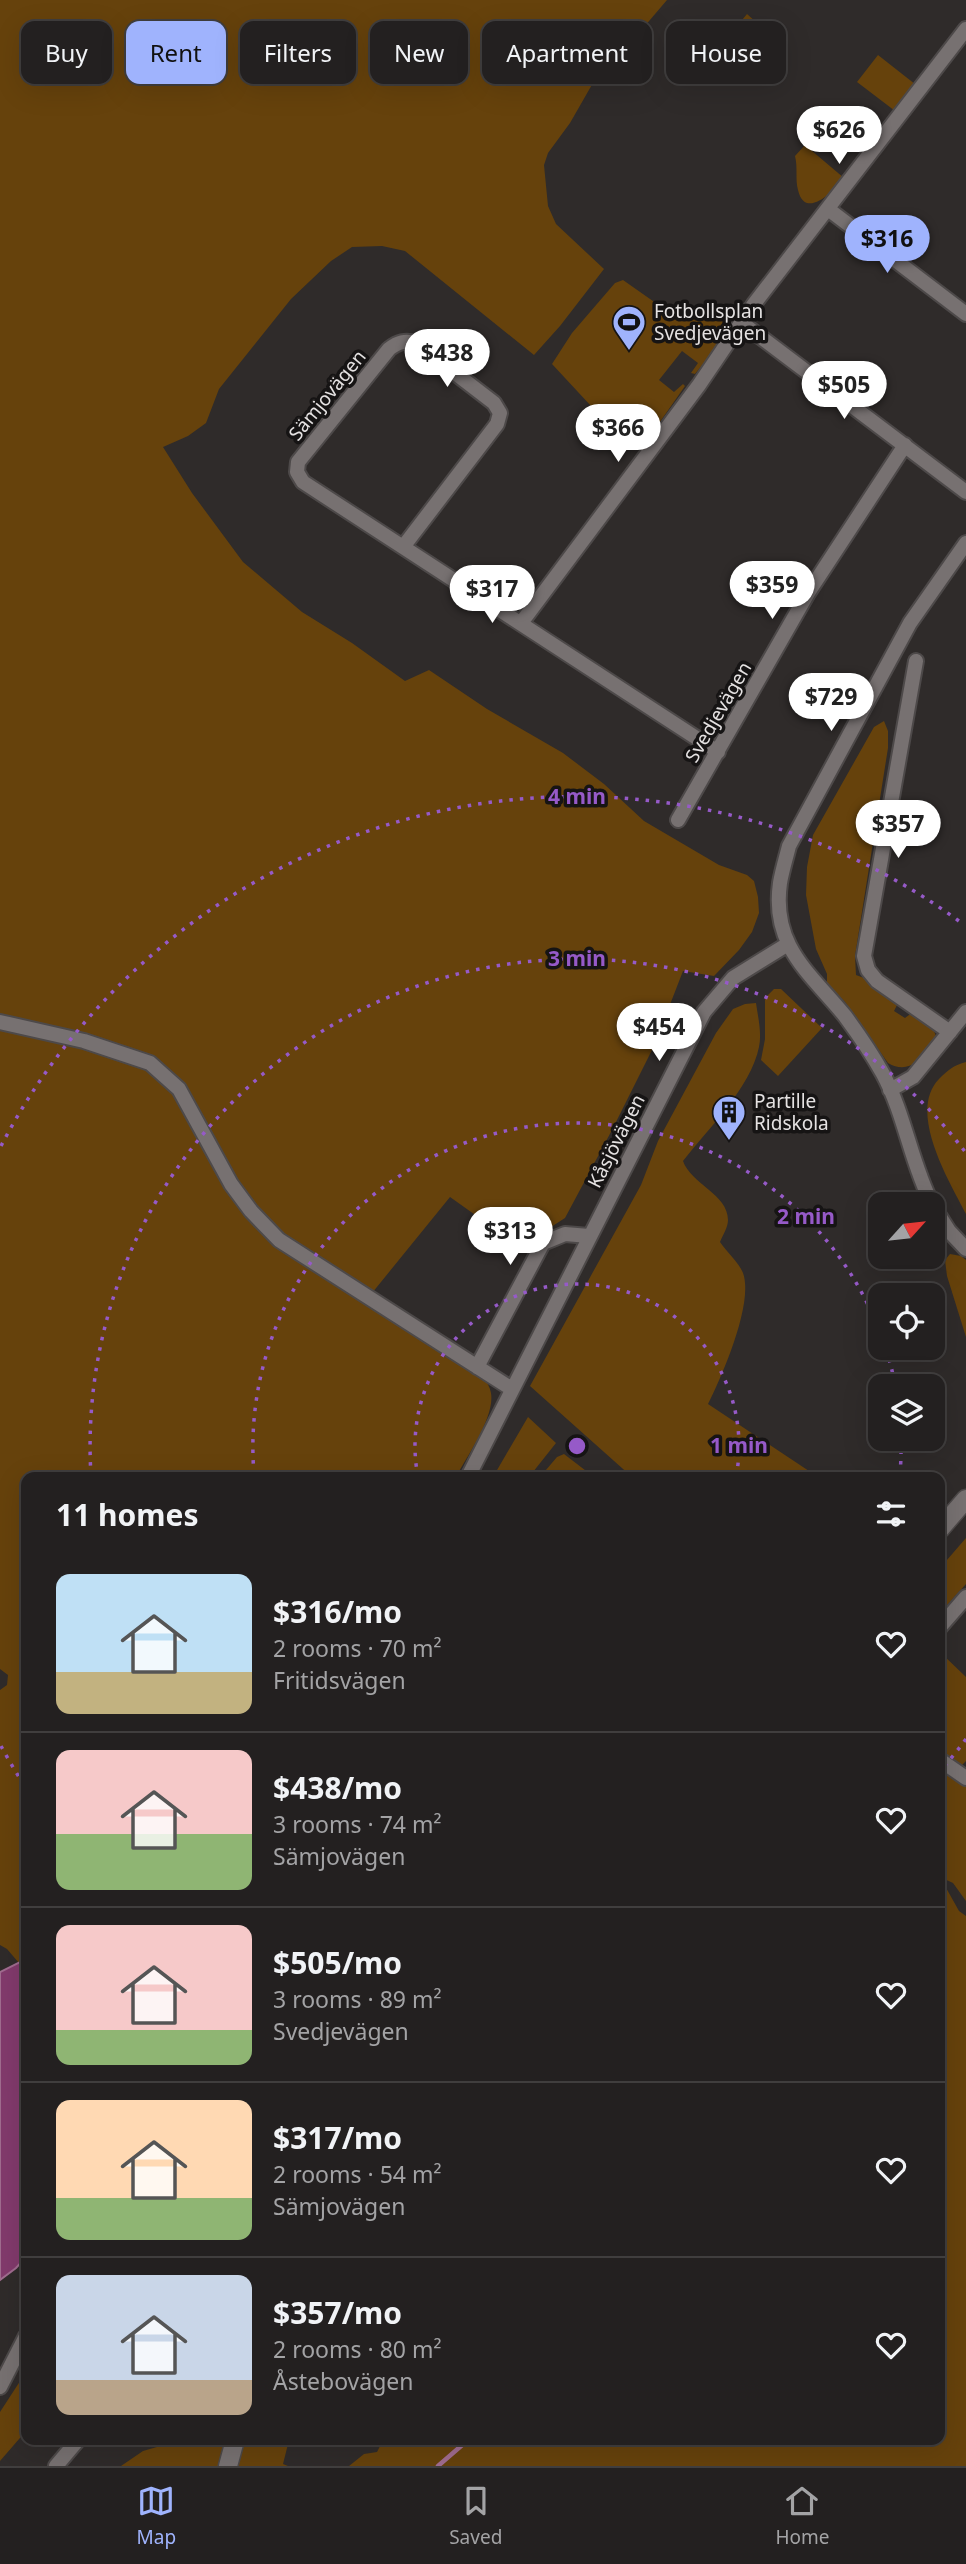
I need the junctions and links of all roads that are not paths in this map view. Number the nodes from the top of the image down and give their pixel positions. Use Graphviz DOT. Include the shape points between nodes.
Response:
graph roads {
  1 [pos="966,29"];
  2 [pos="828,209"];
  3 [pos="966,314"];
  4 [pos="742,323"];
  5 [pos="905,445"];
  6 [pos="966,492"];
  7 [pos="966,543"];
  8 [pos="403,547"];
  9 [pos="521,623"];
  10 [pos="916,661"];
  11 [pos="718,752"];
  12 [pos="678,820"];
  13 [pos="788,944"];
  14 [pos="966,1012"];
  15 [pos="0,1021"];
  16 [pos="950,1032"];
  17 [pos="890,1090"];
  18 [pos="927,1192"];
  19 [pos="945,1225"];
  20 [pos="589,1236"];
  21 [pos="966,1250"];
  22 [pos="477,1367"];
  23 [pos="512,1389"];
  24 [pos="470,1472"];
  25 [pos="966,1499"];
  26 [pos="945,1523"];
  27 [pos="966,1597"];
  28 [pos="945,1621"];
  29 [pos="945,1763"];
  30 [pos="966,1778"];
  31 [pos="21,2346"];
  32 [pos="0,2388"];
  33 [pos="74,2445"];
  34 [pos="234,2445"];
  35 [pos="56,2466"];
  36 [pos="228,2466"];
  1 -- 2 [label="street"];
  2 -- 3 [label="street"];
  2 -- 4 [label="street"];
  4 -- 5 [label="street"];
  4 -- 9 [label="street"];
  5 -- 6 [label="street"];
  5 -- 11 [label="street, Svedjevägen" via="808,593"];
  7 -- 13 [label="street" via="910,623 789,846 779,908"];
  8 -- 8 [label="street, Sämjovägen" via="497,424 500,413 494,402 409,341 389,349 296,467 303,482"];
  8 -- 9 [label="street, Sämjovägen"];
  9 -- 11 [label="street, Sämjovägen"];
  10 -- 16 [label="street" via="864,956 877,981"];
  11 -- 12 [label="street, Svedjevägen"];
  13 -- 17 [label="street" via="800,966 863,1041"];
  13 -- 20 [label="street, Kåsjövägen" via="733,978 704,1012"];
  14 -- 16 [label="street"];
  15 -- 22 [label="street" via="150,1063 178,1089 231,1184 279,1240"];
  16 -- 17 [label="street" via="913,1077"];
  17 -- 18 [label="street"];
  19 -- 21 [label="street"];
  20 -- 22 [label="street" via="565,1234 544,1242"];
  20 -- 23 [label="street, Kåsjövägen"];
  22 -- 23 [label="street"];
  23 -- 24 [label="street, Kåsjövägen"];
  25 -- 26 [label="street"];
  27 -- 28 [label="street"];
  29 -- 30 [label="street"];
  31 -- 32 [label="street"];
  33 -- 35 [label="street"];
  34 -- 36 [label="street"];
}
